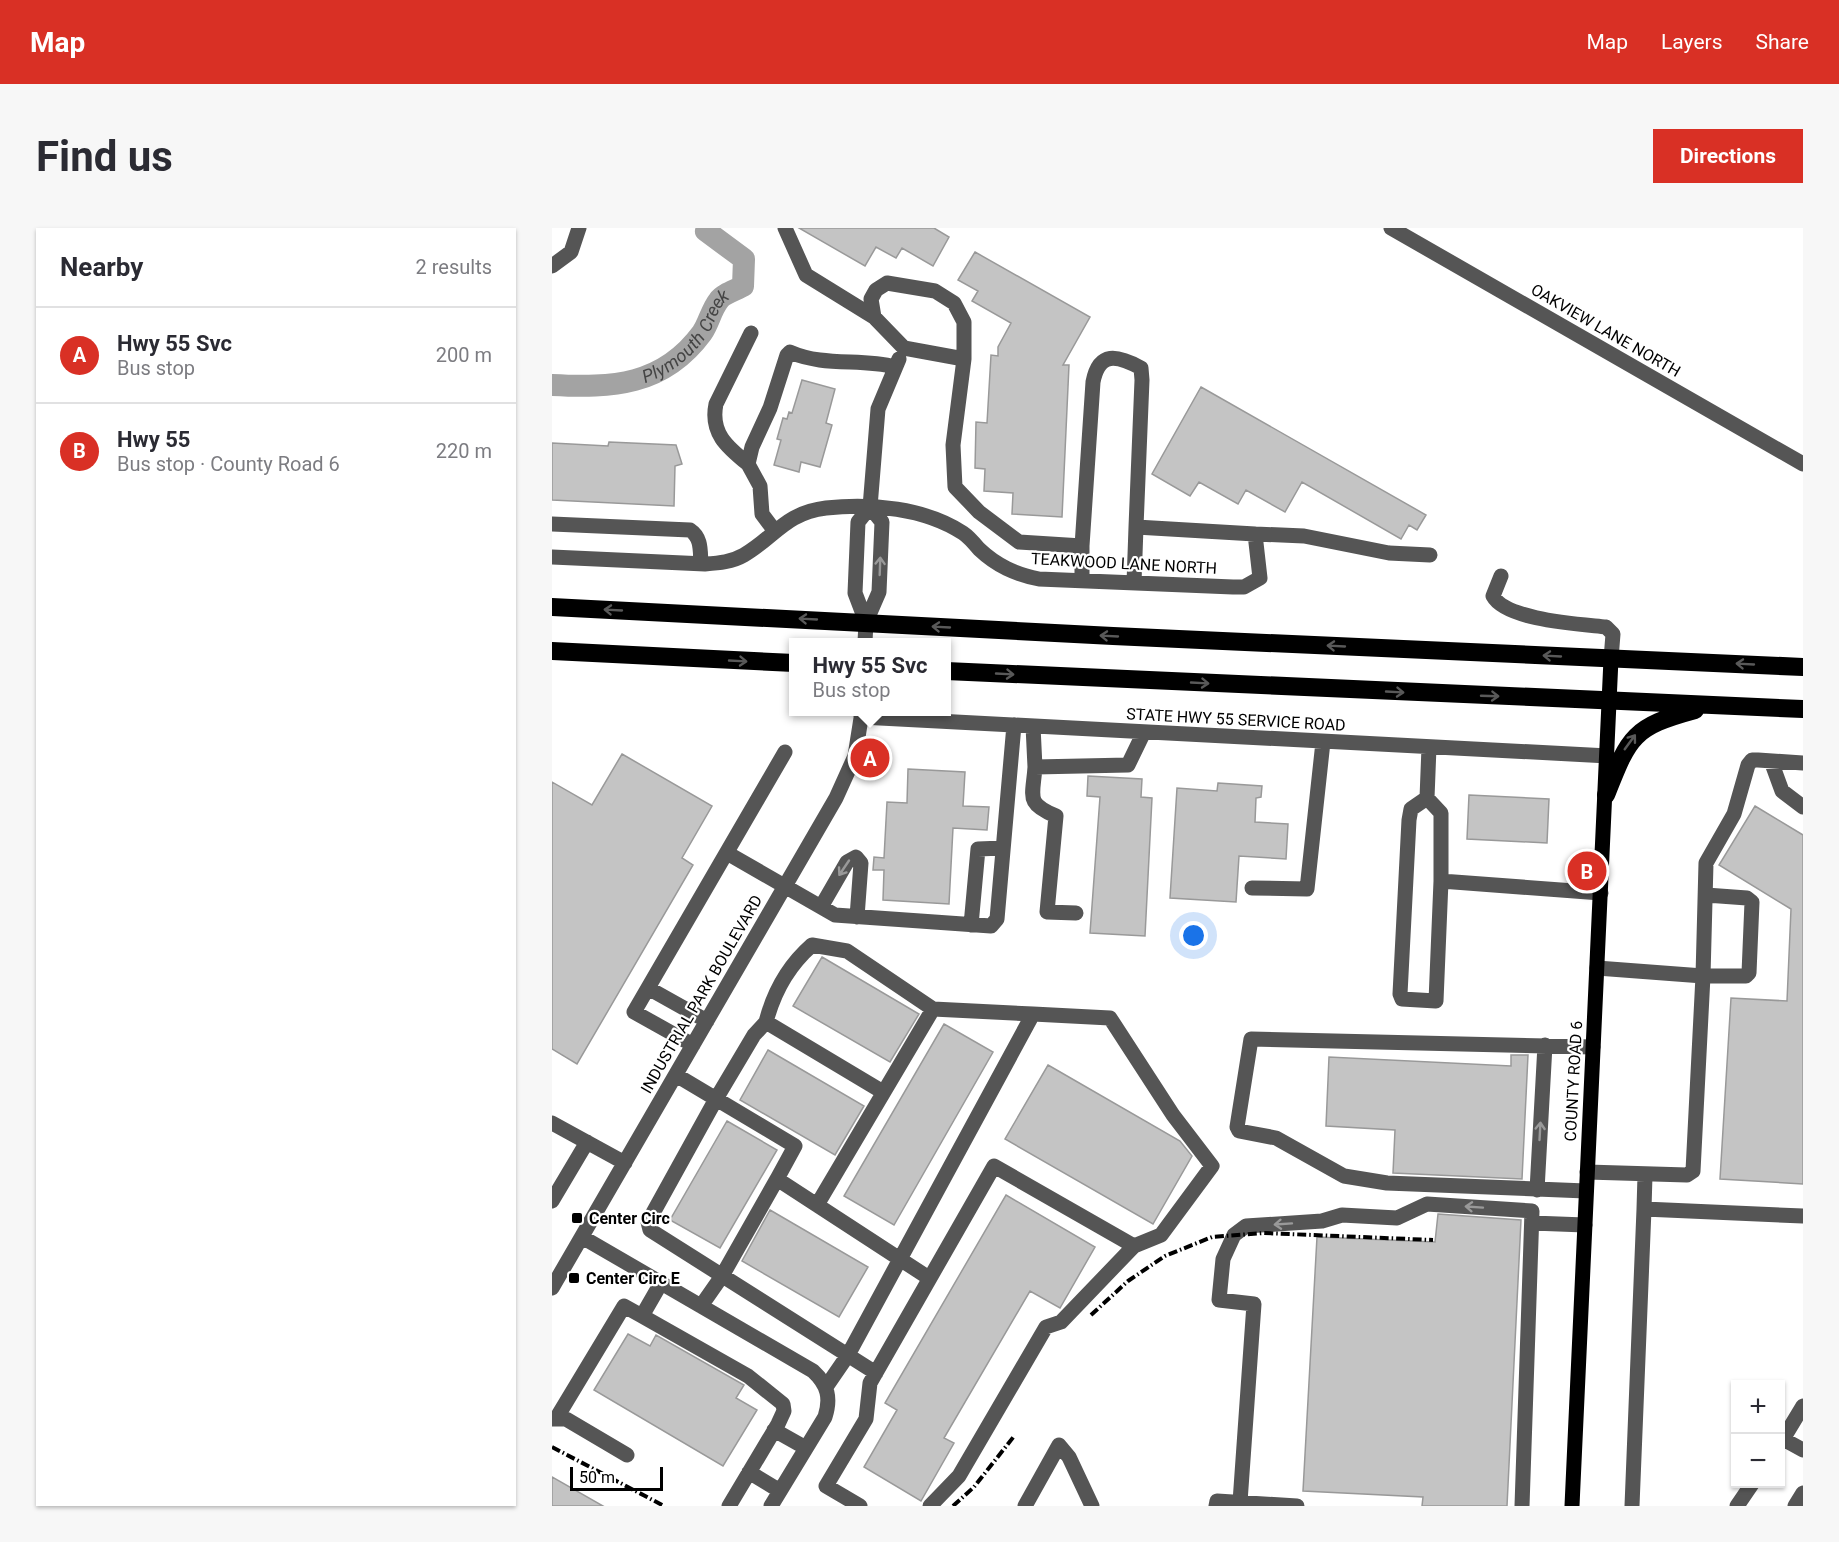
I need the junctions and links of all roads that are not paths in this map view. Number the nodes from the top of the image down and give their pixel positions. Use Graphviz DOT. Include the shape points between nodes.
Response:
graph roads {
  1 [pos="579,228"];
  2 [pos="785,228"];
  3 [pos="1391,228"];
  4 [pos="552,266"];
  5 [pos="874,317"];
  6 [pos="751,333"];
  7 [pos="904,348"];
  8 [pos="964,359"];
  9 [pos="895,367"];
  10 [pos="748,464"];
  11 [pos="1803,464"];
  12 [pos="870,507"];
  13 [pos="552,524"];
  14 [pos="1136,527"];
  15 [pos="774,530"];
  16 [pos="1255,534"];
  17 [pos="1082,546"];
  18 [pos="1430,555"];
  19 [pos="552,557"];
  20 [pos="701,564"];
  21 [pos="1501,576"];
  22 [pos="1082,580"];
  23 [pos="1134,583"];
  24 [pos="552,607"];
  25 [pos="866,622"];
  26 [pos="865,638"];
  27 [pos="552,651"];
  28 [pos="1611,658"];
  29 [pos="789,663"];
  30 [pos="1803,667"];
  31 [pos="951,671"];
  32 [pos="1608,701"];
  33 [pos="1712,706"];
  34 [pos="1803,709"];
  35 [pos="861,716"];
  36 [pos="889,716"];
  37 [pos="1014,725"];
  38 [pos="1033,726"];
  39 [pos="1144,732"];
  40 [pos="1323,742"];
  41 [pos="1429,747"];
  42 [pos="785,752"];
  43 [pos="1608,756"];
  44 [pos="1771,760"];
  45 [pos="1803,763"];
  46 [pos="1035,766"];
  47 [pos="1606,795"];
  48 [pos="1427,798"];
  49 [pos="1803,807"];
  50 [pos="1003,848"];
  51 [pos="727,853"];
  52 [pos="1441,881"];
  53 [pos="785,886"];
  54 [pos="1252,888"];
  55 [pos="1601,893"];
  56 [pos="1706,895"];
  57 [pos="821,907"];
  58 [pos="1076,913"];
  59 [pos="856,917"];
  60 [pos="971,925"];
  61 [pos="1597,968"];
  62 [pos="1704,976"];
  63 [pos="648,988"];
  64 [pos="933,1010"];
  65 [pos="1033,1014"];
  66 [pos="707,1021"];
  67 [pos="766,1022"];
  68 [pos="693,1045"];
  69 [pos="1545,1045"];
  70 [pos="1593,1047"];
  71 [pos="676,1075"];
  72 [pos="882,1092"];
  73 [pos="716,1099"];
  74 [pos="552,1123"];
  75 [pos="587,1142"];
  76 [pos="625,1163"];
  77 [pos="1587,1172"];
  78 [pos="1645,1175"];
  79 [pos="777,1179"];
  80 [pos="1537,1190"];
  81 [pos="1586,1191"];
  82 [pos="552,1201"];
  83 [pos="817,1205"];
  84 [pos="1644,1209"];
  85 [pos="1803,1216"];
  86 [pos="1532,1217"];
  87 [pos="1585,1225"];
  88 [pos="582,1237"];
  89 [pos="1134,1246"];
  90 [pos="900,1259"];
  91 [pos="722,1276"];
  92 [pos="928,1278"];
  93 [pos="661,1283"];
  94 [pos="552,1288"];
  95 [pos="701,1306"];
  96 [pos="642,1316"];
  97 [pos="848,1355"];
  98 [pos="876,1373"];
  99 [pos="826,1387"];
  100 [pos="1803,1406"];
  101 [pos="554,1419"];
  102 [pos="774,1430"];
  103 [pos="1785,1436"];
  104 [pos="1785,1442"];
  105 [pos="806,1448"];
  106 [pos="1803,1450"];
  107 [pos="627,1455"];
  108 [pos="749,1472"];
  109 [pos="1749,1488"];
  110 [pos="780,1491"];
  111 [pos="1803,1493"];
  112 [pos="1240,1502"];
  113 [pos="729,1506"];
  114 [pos="771,1506"];
  115 [pos="860,1506"];
  116 [pos="930,1506"];
  117 [pos="1025,1506"];
  118 [pos="1092,1506"];
  119 [pos="1216,1506"];
  120 [pos="1297,1506"];
  121 [pos="1522,1506"];
  122 [pos="1572,1506"];
  123 [pos="1632,1506"];
  124 [pos="1737,1506"];
  125 [pos="1795,1506"];
  1 -- 4 [label="street" via="571,252"];
  2 -- 5 [label="street" via="806,275"];
  3 -- 11 [label="street, OAKVIEW LANE NORTH"];
  5 -- 7 [label="street"];
  5 -- 8 [label="street" via="871,299 887,283 935,291 954,303 964,322"];
  6 -- 10 [label="street" via="713,417 715,431"];
  7 -- 8 [label="street"];
  7 -- 9 [label="street"];
  8 -- 17 [label="street" via="953,445 955,487 979,512 1019,542"];
  9 -- 10 [label="street" via="873,361 850,364 790,352"];
  9 -- 12 [label="street" via="878,409"];
  10 -- 15 [label="street" via="760,486 762,514"];
  12 -- 15 [label="street, TEAKWOOD LANE NORTH" via="818,510"];
  12 -- 22 [label="street, TEAKWOOD LANE NORTH" via="925,514 946,523 1017,575"];
  12 -- 25 [label="street" via="858,522 855,593"];
  25 -- 12 [label="street, one-way" via="880,580 882,522"];
  13 -- 20 [label="street" via="690,530 700,544"];
  14 -- 16 [label="street"];
  14 -- 17 [label="street" via="1141,368 1115,357 1103,360 1095,370"];
  14 -- 23 [label="street"];
  15 -- 20 [label="street, TEAKWOOD LANE NORTH" via="740,557"];
  16 -- 18 [label="street" via="1304,536 1389,553"];
  16 -- 23 [label="street, TEAKWOOD LANE NORTH" via="1260,578 1244,587"];
  17 -- 22 [label="street"];
  19 -- 20 [label="street, TEAKWOOD LANE NORTH"];
  21 -- 28 [label="street" via="1492,596 1497,603 1516,612 1606,627 1613,634"];
  22 -- 23 [label="street, TEAKWOOD LANE NORTH"];
  25 -- 24 [label="highway, one-way"];
  25 -- 26 [label="street"];
  28 -- 25 [label="highway, one-way"];
  27 -- 29 [label="highway, one-way"];
  30 -- 28 [label="highway, one-way"];
  28 -- 32 [label="main road, COUNTY ROAD 6"];
  31 -- 32 [label="highway, one-way"];
  32 -- 33 [label="highway"];
  32 -- 43 [label="main road, COUNTY ROAD 6"];
  33 -- 34 [label="highway"];
  47 -- 33 [label="highway, one-way" via="1634,736 1654,723"];
  35 -- 53 [label="street, INDUSTRIAL PARK BOULEVARD" via="859,740 850,769"];
  36 -- 37 [label="street, STATE HWY 55 SERVICE ROAD"];
  37 -- 38 [label="street, STATE HWY 55 SERVICE ROAD"];
  37 -- 50 [label="street"];
  38 -- 39 [label="street, STATE HWY 55 SERVICE ROAD"];
  38 -- 46 [label="street"];
  39 -- 40 [label="street, STATE HWY 55 SERVICE ROAD"];
  39 -- 46 [label="street" via="1128,765"];
  40 -- 41 [label="street, STATE HWY 55 SERVICE ROAD"];
  40 -- 54 [label="street" via="1307,889"];
  41 -- 43 [label="street, STATE HWY 55 SERVICE ROAD"];
  41 -- 48 [label="street"];
  42 -- 51 [label="street"];
  43 -- 47 [label="main road, COUNTY ROAD 6"];
  44 -- 45 [label="street"];
  44 -- 49 [label="street" via="1782,791"];
  44 -- 56 [label="street" via="1752,760 1748,765 1734,814 1706,863"];
  46 -- 58 [label="street" via="1033,801 1039,809 1056,816 1047,912"];
  47 -- 55 [label="main road, COUNTY ROAD 6"];
  48 -- 52 [label="street" via="1441,813"];
  48 -- 52 [label="street" via="1411,809 1409,820 1402,999 1436,1001"];
  50 -- 60 [label="street" via="997,919 991,926"];
  50 -- 60 [label="street" via="978,849"];
  51 -- 53 [label="street"];
  51 -- 63 [label="street"];
  52 -- 55 [label="street"];
  53 -- 57 [label="street"];
  53 -- 66 [label="street, INDUSTRIAL PARK BOULEVARD"];
  55 -- 61 [label="main road, COUNTY ROAD 6"];
  56 -- 62 [label="street"];
  56 -- 62 [label="street" via="1747,898 1752,902 1749,973"];
  57 -- 59 [label="street" via="836,915"];
  59 -- 57 [label="street, one-way" via="861,864 856,857 847,862"];
  59 -- 60 [label="street"];
  61 -- 62 [label="street"];
  61 -- 70 [label="main road, COUNTY ROAD 6"];
  62 -- 78 [label="street" via="1693,1171 1688,1176"];
  63 -- 66 [label="street"];
  63 -- 68 [label="street" via="634,1012"];
  64 -- 65 [label="street"];
  64 -- 67 [label="street" via="847,951 812,945 792,962 771,1000"];
  64 -- 72 [label="street"];
  65 -- 89 [label="street" via="1110,1018 1173,1115 1212,1166 1161,1235"];
  65 -- 90 [label="street"];
  66 -- 68 [label="street, INDUSTRIAL PARK BOULEVARD"];
  67 -- 72 [label="street"];
  67 -- 73 [label="street"];
  68 -- 71 [label="street, INDUSTRIAL PARK BOULEVARD"];
  69 -- 70 [label="street"];
  80 -- 69 [label="street, one-way"];
  69 -- 80 [label="street" via="1251,1039 1237,1127 1239,1131 1276,1138 1344,1176 1387,1183"];
  70 -- 77 [label="main road, COUNTY ROAD 6"];
  71 -- 73 [label="street"];
  71 -- 76 [label="street, INDUSTRIAL PARK BOULEVARD"];
  72 -- 83 [label="street"];
  73 -- 79 [label="street" via="795,1146"];
  73 -- 91 [label="street" via="648,1222 650,1230"];
  74 -- 75 [label="street"];
  75 -- 76 [label="street"];
  75 -- 82 [label="street"];
  76 -- 88 [label="street, INDUSTRIAL PARK BOULEVARD"];
  77 -- 78 [label="street"];
  77 -- 81 [label="main road, COUNTY ROAD 6"];
  78 -- 84 [label="street"];
  79 -- 83 [label="street"];
  79 -- 91 [label="street"];
  80 -- 81 [label="street"];
  81 -- 87 [label="main road, COUNTY ROAD 6"];
  83 -- 90 [label="street"];
  84 -- 85 [label="street"];
  84 -- 123 [label="street"];
  86 -- 87 [label="street"];
  86 -- 112 [label="street, one-way" via="1427,1204 1397,1218 1342,1215 1322,1221 1246,1226 1234,1235 1223,1259 1219,1300 1254,1304"];
  86 -- 121 [label="street"];
  87 -- 122 [label="main road, COUNTY ROAD 6"];
  88 -- 93 [label="street"];
  88 -- 94 [label="street, INDUSTRIAL PARK BOULEVARD"];
  89 -- 92 [label="street" via="994,1166"];
  89 -- 116 [label="street" via="1061,1322 1046,1327 959,1476"];
  90 -- 92 [label="street"];
  90 -- 97 [label="street"];
  91 -- 95 [label="street"];
  91 -- 97 [label="street"];
  92 -- 98 [label="street"];
  93 -- 95 [label="street"];
  93 -- 96 [label="street"];
  95 -- 99 [label="street" via="813,1371"];
  96 -- 101 [label="street" via="624,1306"];
  96 -- 102 [label="street" via="748,1376 777,1397 784,1411"];
  97 -- 98 [label="street"];
  97 -- 99 [label="street"];
  98 -- 115 [label="street" via="870,1383 866,1419 826,1486"];
  99 -- 105 [label="street" via="829,1404 825,1417"];
  100 -- 103 [label="street"];
  101 -- 107 [label="street" via="566,1419"];
  102 -- 105 [label="street"];
  102 -- 108 [label="street"];
  104 -- 106 [label="street"];
  105 -- 110 [label="street"];
  108 -- 110 [label="street"];
  108 -- 113 [label="street"];
  109 -- 124 [label="street"];
  110 -- 114 [label="street"];
  111 -- 125 [label="street"];
  112 -- 119 [label="street" via="1217,1501"];
  112 -- 120 [label="street"];
  117 -- 118 [label="street" via="1059,1445 1069,1456"];
}
